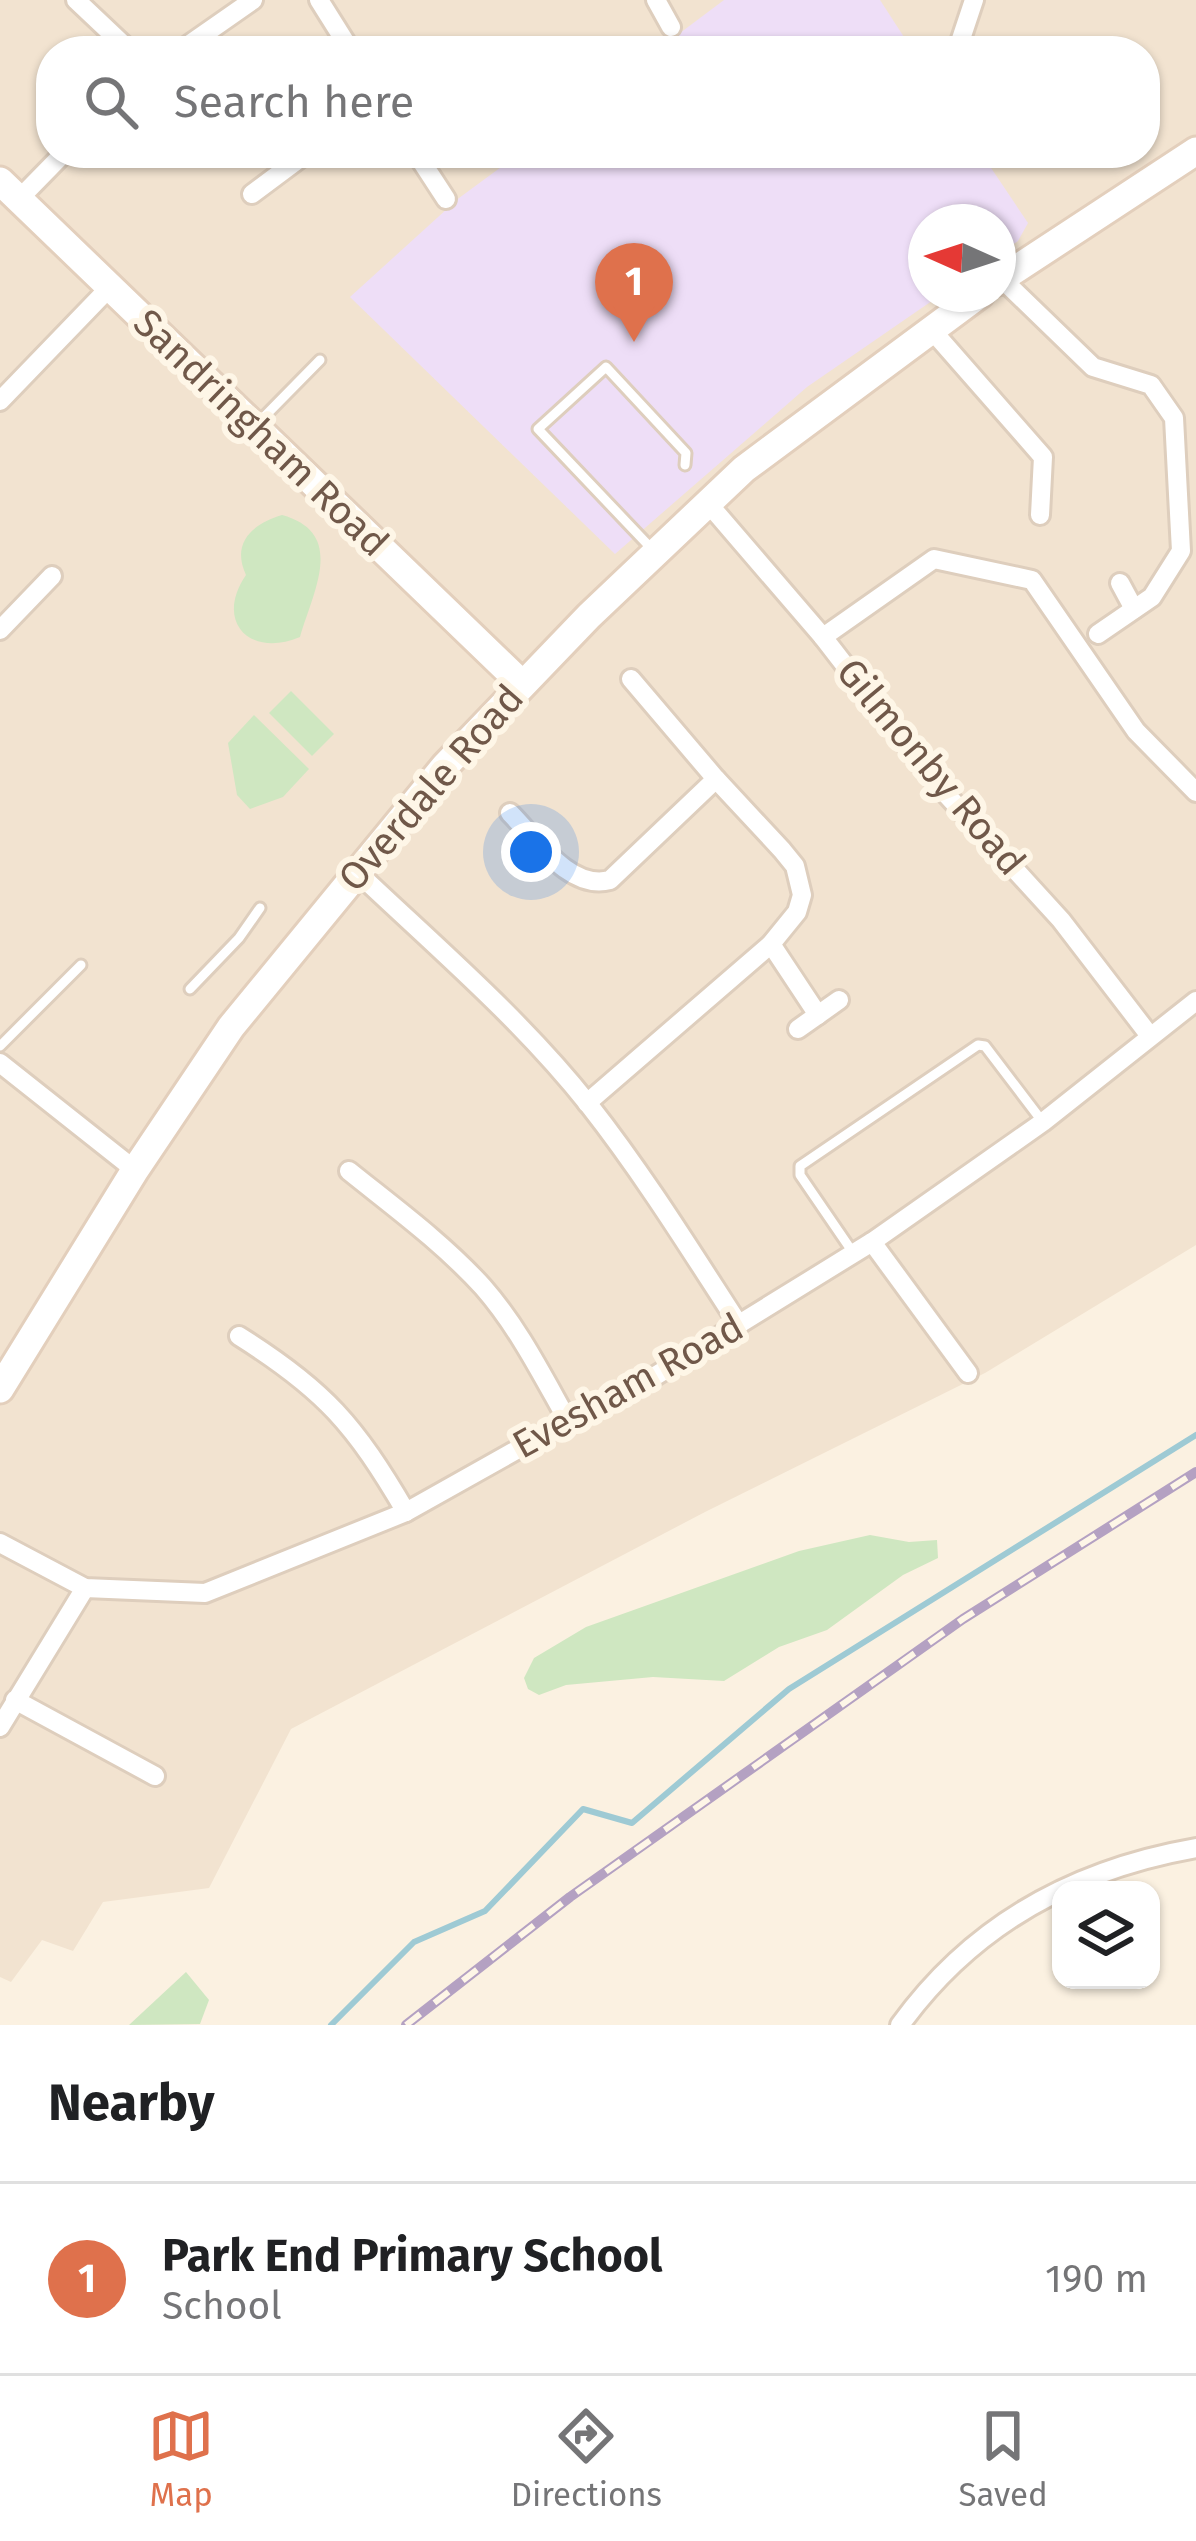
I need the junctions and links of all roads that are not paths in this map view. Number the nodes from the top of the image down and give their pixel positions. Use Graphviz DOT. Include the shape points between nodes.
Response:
graph roads {
  1 [pos="76,0"];
  2 [pos="253,0"];
  3 [pos="319,0"];
  4 [pos="656,0"];
  5 [pos="974,0"];
  6 [pos="670,27"];
  7 [pos="114,36"];
  8 [pos="201,36"];
  9 [pos="342,36"];
  10 [pos="962,36"];
  11 [pos="1196,151"];
  12 [pos="42,168"];
  13 [pos="287,168"];
  14 [pos="426,168"];
  15 [pos="9,190"];
  16 [pos="252,194"];
  17 [pos="446,199"];
  18 [pos="1016,270"];
  19 [pos="109,288"];
  20 [pos="1016,304"];
  21 [pos="953,312"];
  22 [pos="930,328"];
  23 [pos="320,360"];
  24 [pos="0,401"];
  25 [pos="254,426"];
  26 [pos="685,465"];
  27 [pos="707,502"];
  28 [pos="1040,514"];
  29 [pos="655,552"];
  30 [pos="52,576"];
  31 [pos="1120,583"];
  32 [pos="1134,609"];
  33 [pos="0,630"];
  34 [pos="1098,634"];
  35 [pos="823,637"];
  36 [pos="632,679"];
  37 [pos="522,684"];
  38 [pos="716,779"];
  39 [pos="1196,792"];
  40 [pos="510,813"];
  41 [pos="356,871"];
  42 [pos="260,908"];
  43 [pos="771,944"];
  44 [pos="81,965"];
  45 [pos="190,989"];
  46 [pos="839,1000"];
  47 [pos="1196,1001"];
  48 [pos="818,1015"];
  49 [pos="798,1030"];
  50 [pos="1150,1036"];
  51 [pos="0,1046"];
  52 [pos="3,1074"];
  53 [pos="587,1103"];
  54 [pos="1042,1122"];
  55 [pos="135,1170"];
  56 [pos="349,1171"];
  57 [pos="872,1242"];
  58 [pos="854,1253"];
  59 [pos="740,1325"];
  60 [pos="239,1336"];
  61 [pos="968,1373"];
  62 [pos="0,1389"];
  63 [pos="568,1421"];
  64 [pos="406,1512"];
  65 [pos="0,1543"];
  66 [pos="85,1588"];
  67 [pos="15,1700"];
  68 [pos="0,1727"];
  69 [pos="155,1776"];
  70 [pos="1196,1848"];
  71 [pos="900,2025"];
  1 -- 7 [label="street"];
  2 -- 8 [label="street"];
  3 -- 9 [label="street"];
  4 -- 6 [label="street"];
  5 -- 10 [label="street"];
  11 -- 18 [label="street, Overdale Road"];
  12 -- 15 [label="street"];
  13 -- 16 [label="street"];
  14 -- 17 [label="street"];
  15 -- 19 [label="street, Sandringham Road"];
  19 -- 24 [label="street"];
  19 -- 25 [label="street, Sandringham Road"];
  20 -- 32 [label="street" via="1093,367 1151,385 1174,418 1181,551 1152,597"];
  21 -- 22 [label="street, Overdale Road"];
  22 -- 27 [label="street, Overdale Road"];
  22 -- 28 [label="street" via="1042,457"];
  23 -- 25 [label="lane"];
  25 -- 37 [label="street, Sandringham Road"];
  26 -- 29 [label="lane" via="686,453 605,367 538,429"];
  27 -- 29 [label="street, Overdale Road"];
  27 -- 35 [label="street, Gilmonby Road"];
  29 -- 37 [label="street, Overdale Road"];
  30 -- 33 [label="street"];
  31 -- 32 [label="street"];
  32 -- 34 [label="street"];
  35 -- 39 [label="street" via="934,559 1032,580 1136,731"];
  35 -- 50 [label="street, Gilmonby Road"];
  36 -- 38 [label="street"];
  37 -- 41 [label="street, Overdale Road"];
  38 -- 40 [label="street" via="610,880 595,884 578,880"];
  38 -- 43 [label="street" via="800,881 797,912"];
  41 -- 53 [label="street"];
  41 -- 55 [label="street, Overdale Road" via="231,1028"];
  42 -- 45 [label="lane"];
  43 -- 48 [label="street"];
  43 -- 53 [label="street"];
  44 -- 51 [label="lane"];
  46 -- 48 [label="street"];
  47 -- 50 [label="street, Evesham Road"];
  48 -- 49 [label="street"];
  50 -- 54 [label="street, Evesham Road"];
  52 -- 55 [label="street"];
  53 -- 59 [label="street"];
  54 -- 57 [label="street, Evesham Road"];
  54 -- 58 [label="lane" via="978,1046 800,1166"];
  55 -- 62 [label="street, Overdale Road"];
  56 -- 63 [label="street" via="484,1288"];
  57 -- 58 [label="street, Evesham Road"];
  57 -- 61 [label="street"];
  58 -- 59 [label="street, Evesham Road"];
  59 -- 63 [label="street, Evesham Road"];
  60 -- 64 [label="street" via="330,1403 366,1444"];
  63 -- 64 [label="street, Evesham Road"];
  64 -- 66 [label="street, Evesham Road" via="206,1593"];
  65 -- 66 [label="street, Evesham Road"];
  66 -- 67 [label="street"];
  67 -- 68 [label="street"];
  67 -- 69 [label="street"];
  70 -- 71 [label="street" via="1100,1870 1044,1895 964,1953"];
}
